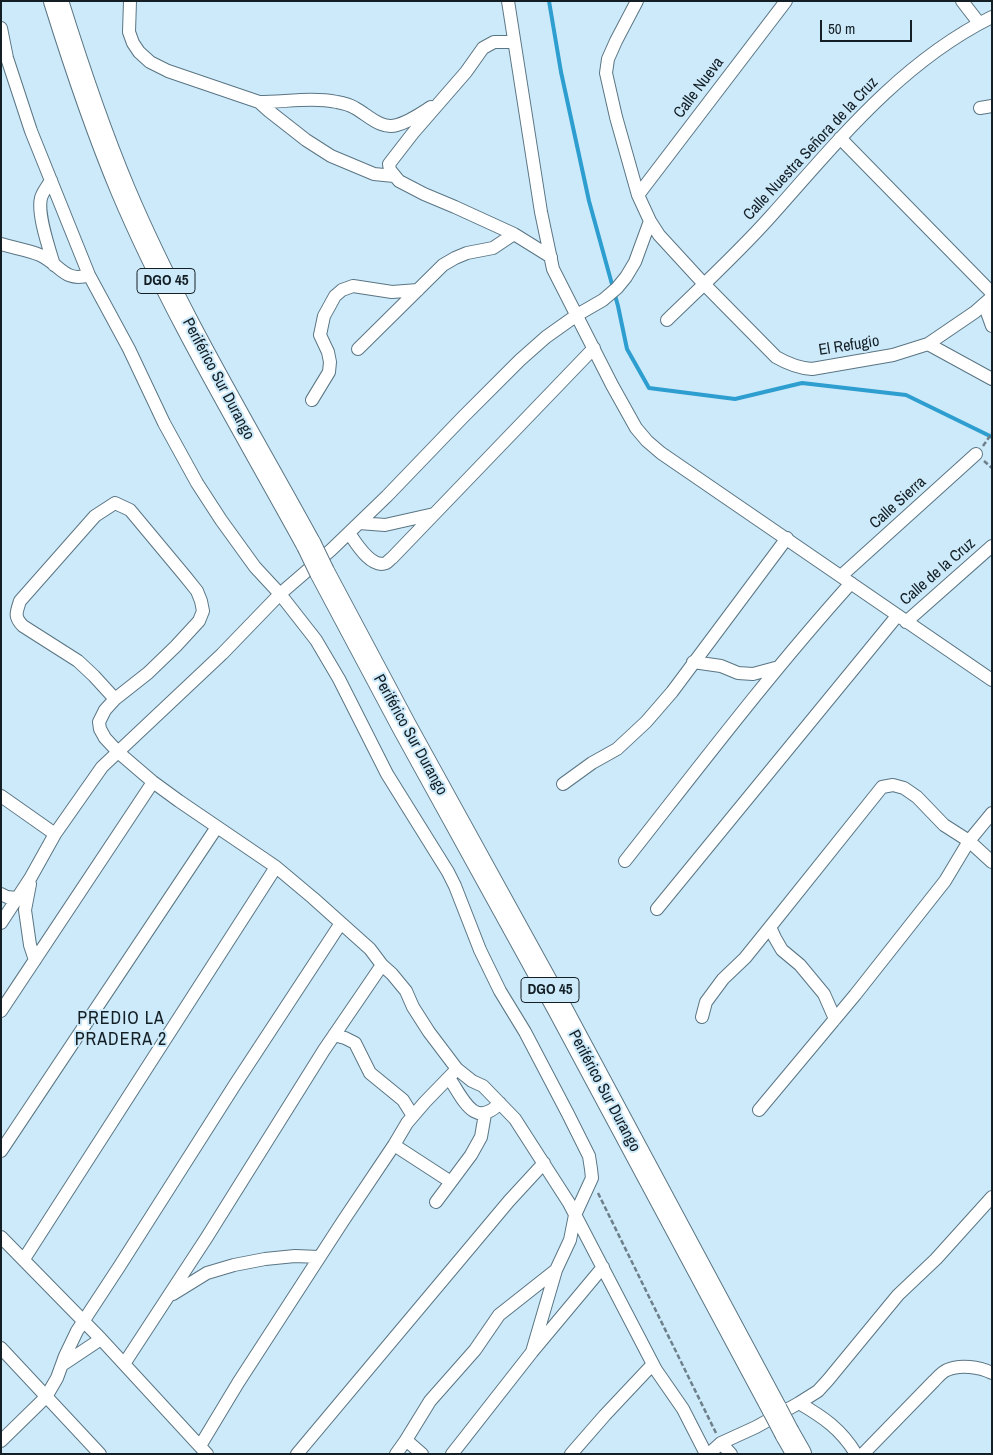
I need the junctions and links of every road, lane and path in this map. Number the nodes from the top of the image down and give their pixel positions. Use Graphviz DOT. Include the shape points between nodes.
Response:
graph roads {
  1 [pos="56,1"];
  2 [pos="130,1"];
  3 [pos="508,1"];
  4 [pos="637,1"];
  5 [pos="786,1"];
  6 [pos="962,1"];
  7 [pos="992,17"];
  8 [pos="979,23"];
  9 [pos="1,28"];
  10 [pos="513,42"];
  11 [pos="442,101"];
  12 [pos="259,102"];
  13 [pos="840,138"];
  14 [pos="394,176"];
  15 [pos="51,180"];
  16 [pos="638,195"];
  17 [pos="650,221"];
  18 [pos="514,234"];
  19 [pos="1,244"];
  20 [pos="551,257"];
  21 [pos="54,265"];
  22 [pos="89,275"];
  23 [pos="704,284"];
  24 [pos="418,290"];
  25 [pos="989,298"];
  26 [pos="577,315"];
  27 [pos="667,320"];
  28 [pos="992,326"];
  29 [pos="928,344"];
  30 [pos="594,348"];
  31 [pos="358,349"];
  32 [pos="992,379"];
  33 [pos="312,400"];
  34 [pos="976,454"];
  35 [pos="434,514"];
  36 [pos="359,523"];
  37 [pos="348,533"];
  38 [pos="787,538"];
  39 [pos="992,546"];
  40 [pos="846,580"];
  41 [pos="280,594"];
  42 [pos="902,619"];
  43 [pos="693,662"];
  44 [pos="780,668"];
  45 [pos="992,680"];
  46 [pos="115,699"];
  47 [pos="118,752"];
  48 [pos="154,782"];
  49 [pos="563,784"];
  50 [pos="1,796"];
  51 [pos="992,813"];
  52 [pos="216,827"];
  53 [pos="55,834"];
  54 [pos="969,841"];
  55 [pos="626,861"];
  56 [pos="992,862"];
  57 [pos="276,867"];
  58 [pos="31,877"];
  59 [pos="1,894"];
  60 [pos="17,898"];
  61 [pos="657,909"];
  62 [pos="1,923"];
  63 [pos="341,923"];
  64 [pos="770,927"];
  65 [pos="35,960"];
  66 [pos="382,964"];
  67 [pos="1,1011"];
  68 [pos="702,1017"];
  69 [pos="835,1019"];
  70 [pos="334,1035"];
  71 [pos="453,1074"];
  72 [pos="500,1103"];
  73 [pos="759,1110"];
  74 [pos="485,1114"];
  75 [pos="413,1116"];
  76 [pos="394,1145"];
  77 [pos="1,1151"];
  78 [pos="544,1163"];
  79 [pos="592,1178"];
  80 [pos="451,1182"];
  81 [pos="992,1197"];
  82 [pos="436,1202"];
  83 [pos="576,1215"];
  84 [pos="1,1237"];
  85 [pos="319,1257"];
  86 [pos="24,1260"];
  87 [pos="603,1267"];
  88 [pos="556,1270"];
  89 [pos="166,1299"];
  90 [pos="84,1322"];
  91 [pos="101,1339"];
  92 [pos="1,1348"];
  93 [pos="532,1352"];
  94 [pos="124,1364"];
  95 [pos="653,1364"];
  96 [pos="62,1365"];
  97 [pos="992,1374"];
  98 [pos="46,1396"];
  99 [pos="799,1403"];
  100 [pos="406,1440"];
  101 [pos="1,1441"];
  102 [pos="721,1443"];
  103 [pos="203,1450"];
  104 [pos="100,1454"];
  105 [pos="297,1454"];
  106 [pos="396,1454"];
  107 [pos="422,1454"];
  108 [pos="452,1454"];
  109 [pos="571,1454"];
  110 [pos="707,1454"];
  111 [pos="731,1454"];
  112 [pos="799,1454"];
  113 [pos="856,1454"];
  114 [pos="863,1454"];
  1 -- 112 [label="highway, Periférico Sur Durango / DGO 45, bridge" via="72,55 124,191 191,331"];
  2 -- 12 [label="street" via="129,32 136,48 150,62"];
  3 -- 10 [label="street"];
  4 -- 16 [label="street, El Refugio" via="608,59 606,73"];
  5 -- 16 [label="street, Calle Nueva"];
  6 -- 8 [label="street"];
  7 -- 8 [label="street, Calle Nuestra Señora de la Cruz"];
  8 -- 13 [label="street, Calle Nuestra Señora de la Cruz" via="899,80"];
  9 -- 15 [label="street" via="7,58 31,131"];
  10 -- 11 [label="street" via="494,42 483,48"];
  10 -- 20 [label="street"];
  11 -- 12 [label="street" via="402,124 387,127 354,107 338,102"];
  11 -- 14 [label="street" via="389,164"];
  12 -- 14 [label="street" via="331,156 374,174"];
  13 -- 23 [label="street, Calle Nuestra Señora de la Cruz" via="770,218"];
  13 -- 25 [label="street"];
  14 -- 18 [label="street" via="424,194"];
  15 -- 21 [label="street" via="41,198 40,209"];
  15 -- 22 [label="street"];
  16 -- 17 [label="street, El Refugio"];
  17 -- 23 [label="street, El Refugio"];
  17 -- 26 [label="street" via="626,277 603,300"];
  18 -- 20 [label="street"];
  18 -- 24 [label="street" via="493,248 456,258"];
  19 -- 21 [label="street" via="42,256"];
  20 -- 26 [label="street" via="553,268"];
  21 -- 22 [label="street" via="71,277"];
  22 -- 41 [label="street" via="197,483 256,567"];
  23 -- 27 [label="street, Calle Nuestra Señora de la Cruz"];
  23 -- 29 [label="street, El Refugio" via="776,357 799,368 812,369 893,355"];
  24 -- 31 [label="street"];
  24 -- 33 [label="street" via="392,292 353,286 335,296 324,316 320,335 328,352 328,372"];
  25 -- 28 [label="street"];
  25 -- 29 [label="street, El Refugio" via="975,312"];
  26 -- 30 [label="street"];
  26 -- 36 [label="street" via="520,360"];
  29 -- 32 [label="street"];
  30 -- 35 [label="street"];
  30 -- 38 [label="street" via="627,413 647,441"];
  34 -- 40 [label="street, Calle Sierra"];
  35 -- 36 [label="street" via="385,524"];
  35 -- 37 [label="street" via="385,563 378,564 366,556"];
  36 -- 37 [label="street"];
  37 -- 41 [label="street"];
  38 -- 40 [label="street"];
  38 -- 43 [label="street"];
  39 -- 42 [label="street, Calle de la Cruz"];
  40 -- 42 [label="street"];
  40 -- 44 [label="street, Calle Sierra"];
  41 -- 47 [label="street"];
  41 -- 79 [label="street" via="321,648 387,774 448,872 480,950 589,1156"];
  42 -- 45 [label="street"];
  42 -- 61 [label="street, Calle de la Cruz"];
  43 -- 44 [label="street" via="752,674"];
  43 -- 49 [label="street" via="653,715 629,739"];
  44 -- 55 [label="street, Calle Sierra"];
  46 -- 46 [label="street" via="78,661 17,620 20,601 95,516 115,503 130,510 186,576 201,601 203,611 199,621 176,646"];
  46 -- 47 [label="street" via="99,722 104,738"];
  47 -- 48 [label="street"];
  47 -- 53 [label="street" via="102,767"];
  48 -- 52 [label="street"];
  48 -- 65 [label="street"];
  50 -- 53 [label="street"];
  51 -- 54 [label="street"];
  52 -- 57 [label="street"];
  52 -- 77 [label="street"];
  53 -- 58 [label="street"];
  54 -- 56 [label="street"];
  54 -- 64 [label="street" via="944,825 904,788 882,787"];
  54 -- 69 [label="street" via="945,881"];
  57 -- 63 [label="street"];
  57 -- 86 [label="street"];
  58 -- 60 [label="street"];
  58 -- 65 [label="street" via="25,910"];
  59 -- 60 [label="street"];
  60 -- 62 [label="street"];
  63 -- 66 [label="street"];
  63 -- 90 [label="street"];
  64 -- 68 [label="street" via="723,979 706,1002"];
  64 -- 69 [label="street" via="782,950 800,965 824,994"];
  65 -- 67 [label="street"];
  66 -- 70 [label="street"];
  66 -- 71 [label="street" via="406,991"];
  69 -- 73 [label="street"];
  70 -- 75 [label="street" via="355,1043 370,1073 403,1100"];
  70 -- 89 [label="street"];
  71 -- 72 [label="street" via="483,1086"];
  71 -- 74 [label="street" via="470,1110"];
  71 -- 75 [label="street"];
  72 -- 74 [label="street"];
  72 -- 78 [label="street"];
  74 -- 80 [label="street" via="481,1137"];
  75 -- 76 [label="street"];
  76 -- 80 [label="street"];
  76 -- 85 [label="street"];
  78 -- 83 [label="street"];
  78 -- 105 [label="street"];
  79 -- 83 [label="street"];
  79 -- 102 [label="path"];
  80 -- 82 [label="street"];
  81 -- 99 [label="street" via="898,1296 818,1391"];
  83 -- 87 [label="street"];
  83 -- 88 [label="street" via="570,1240"];
  84 -- 86 [label="street"];
  85 -- 89 [label="street" via="295,1256 234,1265 207,1273"];
  85 -- 103 [label="street"];
  86 -- 90 [label="street"];
  87 -- 93 [label="street"];
  87 -- 95 [label="street"];
  88 -- 93 [label="street"];
  88 -- 100 [label="street" via="499,1315 475,1350 430,1401"];
  89 -- 94 [label="street"];
  90 -- 91 [label="street"];
  90 -- 96 [label="street"];
  91 -- 94 [label="street"];
  91 -- 96 [label="street"];
  92 -- 98 [label="street"];
  93 -- 108 [label="street"];
  94 -- 103 [label="street"];
  95 -- 109 [label="street"];
  95 -- 110 [label="street" via="683,1409"];
  96 -- 98 [label="street"];
  97 -- 114 [label="street" via="965,1366 947,1370"];
  98 -- 101 [label="street"];
  98 -- 104 [label="street"];
  99 -- 102 [label="street"];
  99 -- 113 [label="street" via="835,1426"];
  100 -- 106 [label="street"];
  100 -- 107 [label="street"];
  102 -- 110 [label="street"];
  102 -- 111 [label="street"];
}
